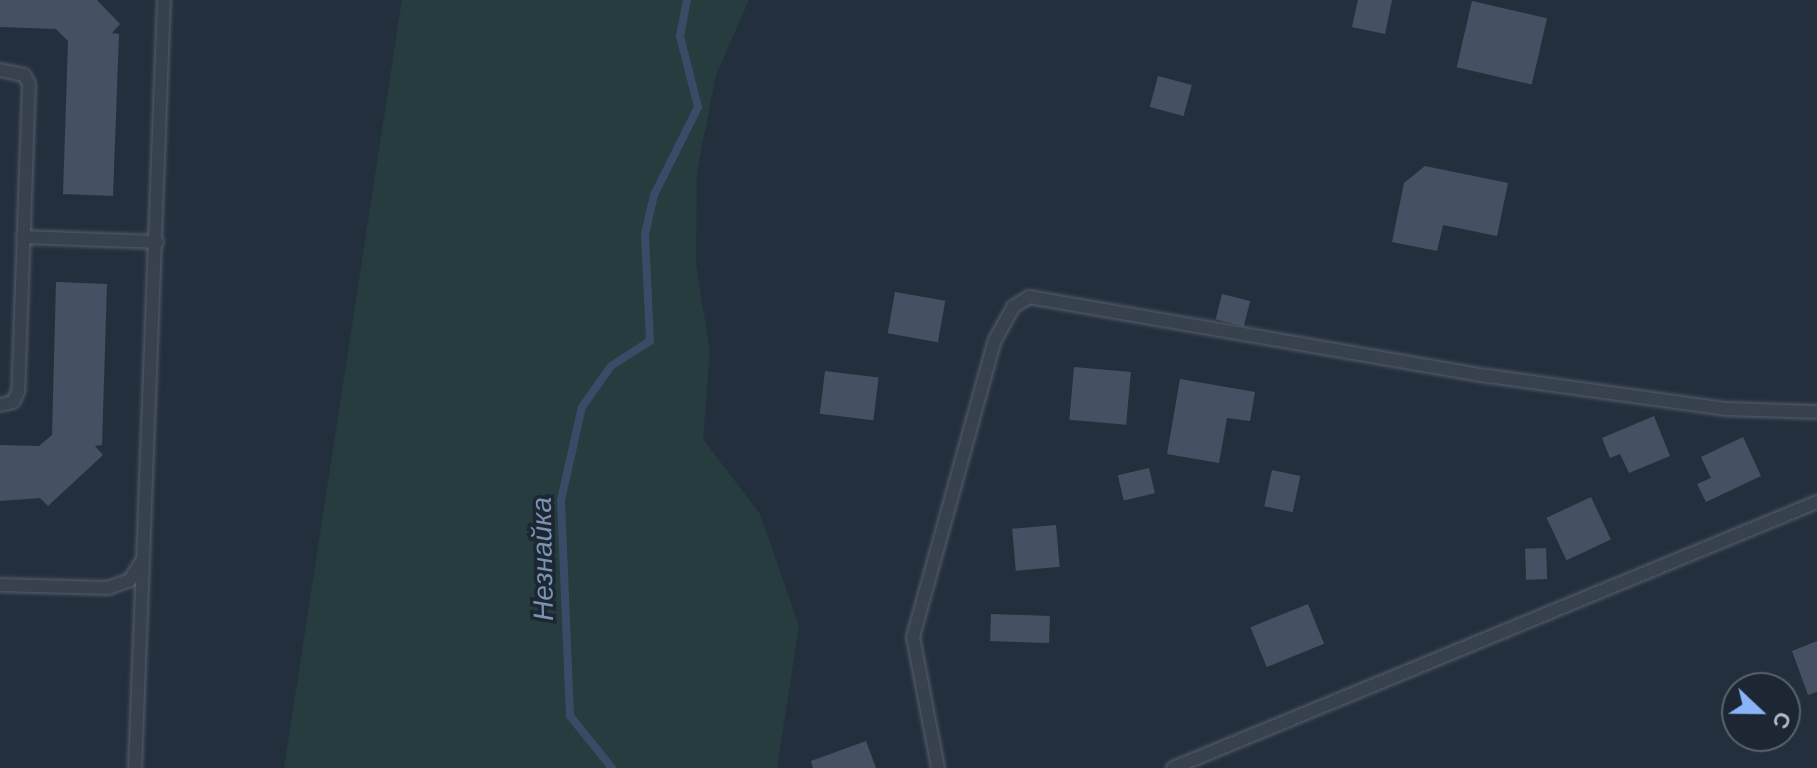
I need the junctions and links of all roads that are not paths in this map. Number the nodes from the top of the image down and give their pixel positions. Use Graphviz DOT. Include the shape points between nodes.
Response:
graph roads {
  1 [pos="164,0"];
  2 [pos="0,70"];
  3 [pos="23,237"];
  4 [pos="157,242"];
  5 [pos="0,405"];
  6 [pos="1817,412"];
  7 [pos="1817,502"];
  8 [pos="143,559"];
  9 [pos="0,585"];
  10 [pos="135,768"];
  11 [pos="938,768"];
  12 [pos="1173,768"];
  1 -- 4 [label="lane"];
  2 -- 3 [label="lane" via="24,75 29,84"];
  3 -- 4 [label="lane"];
  3 -- 5 [label="lane" via="18,392 13,402"];
  4 -- 8 [label="lane"];
  6 -- 11 [label="lane" via="1727,409 1488,376 1029,297 1013,307 995,340 913,637"];
  7 -- 12 [label="lane"];
  8 -- 9 [label="lane" via="130,580 108,588"];
  8 -- 10 [label="lane"];
}
